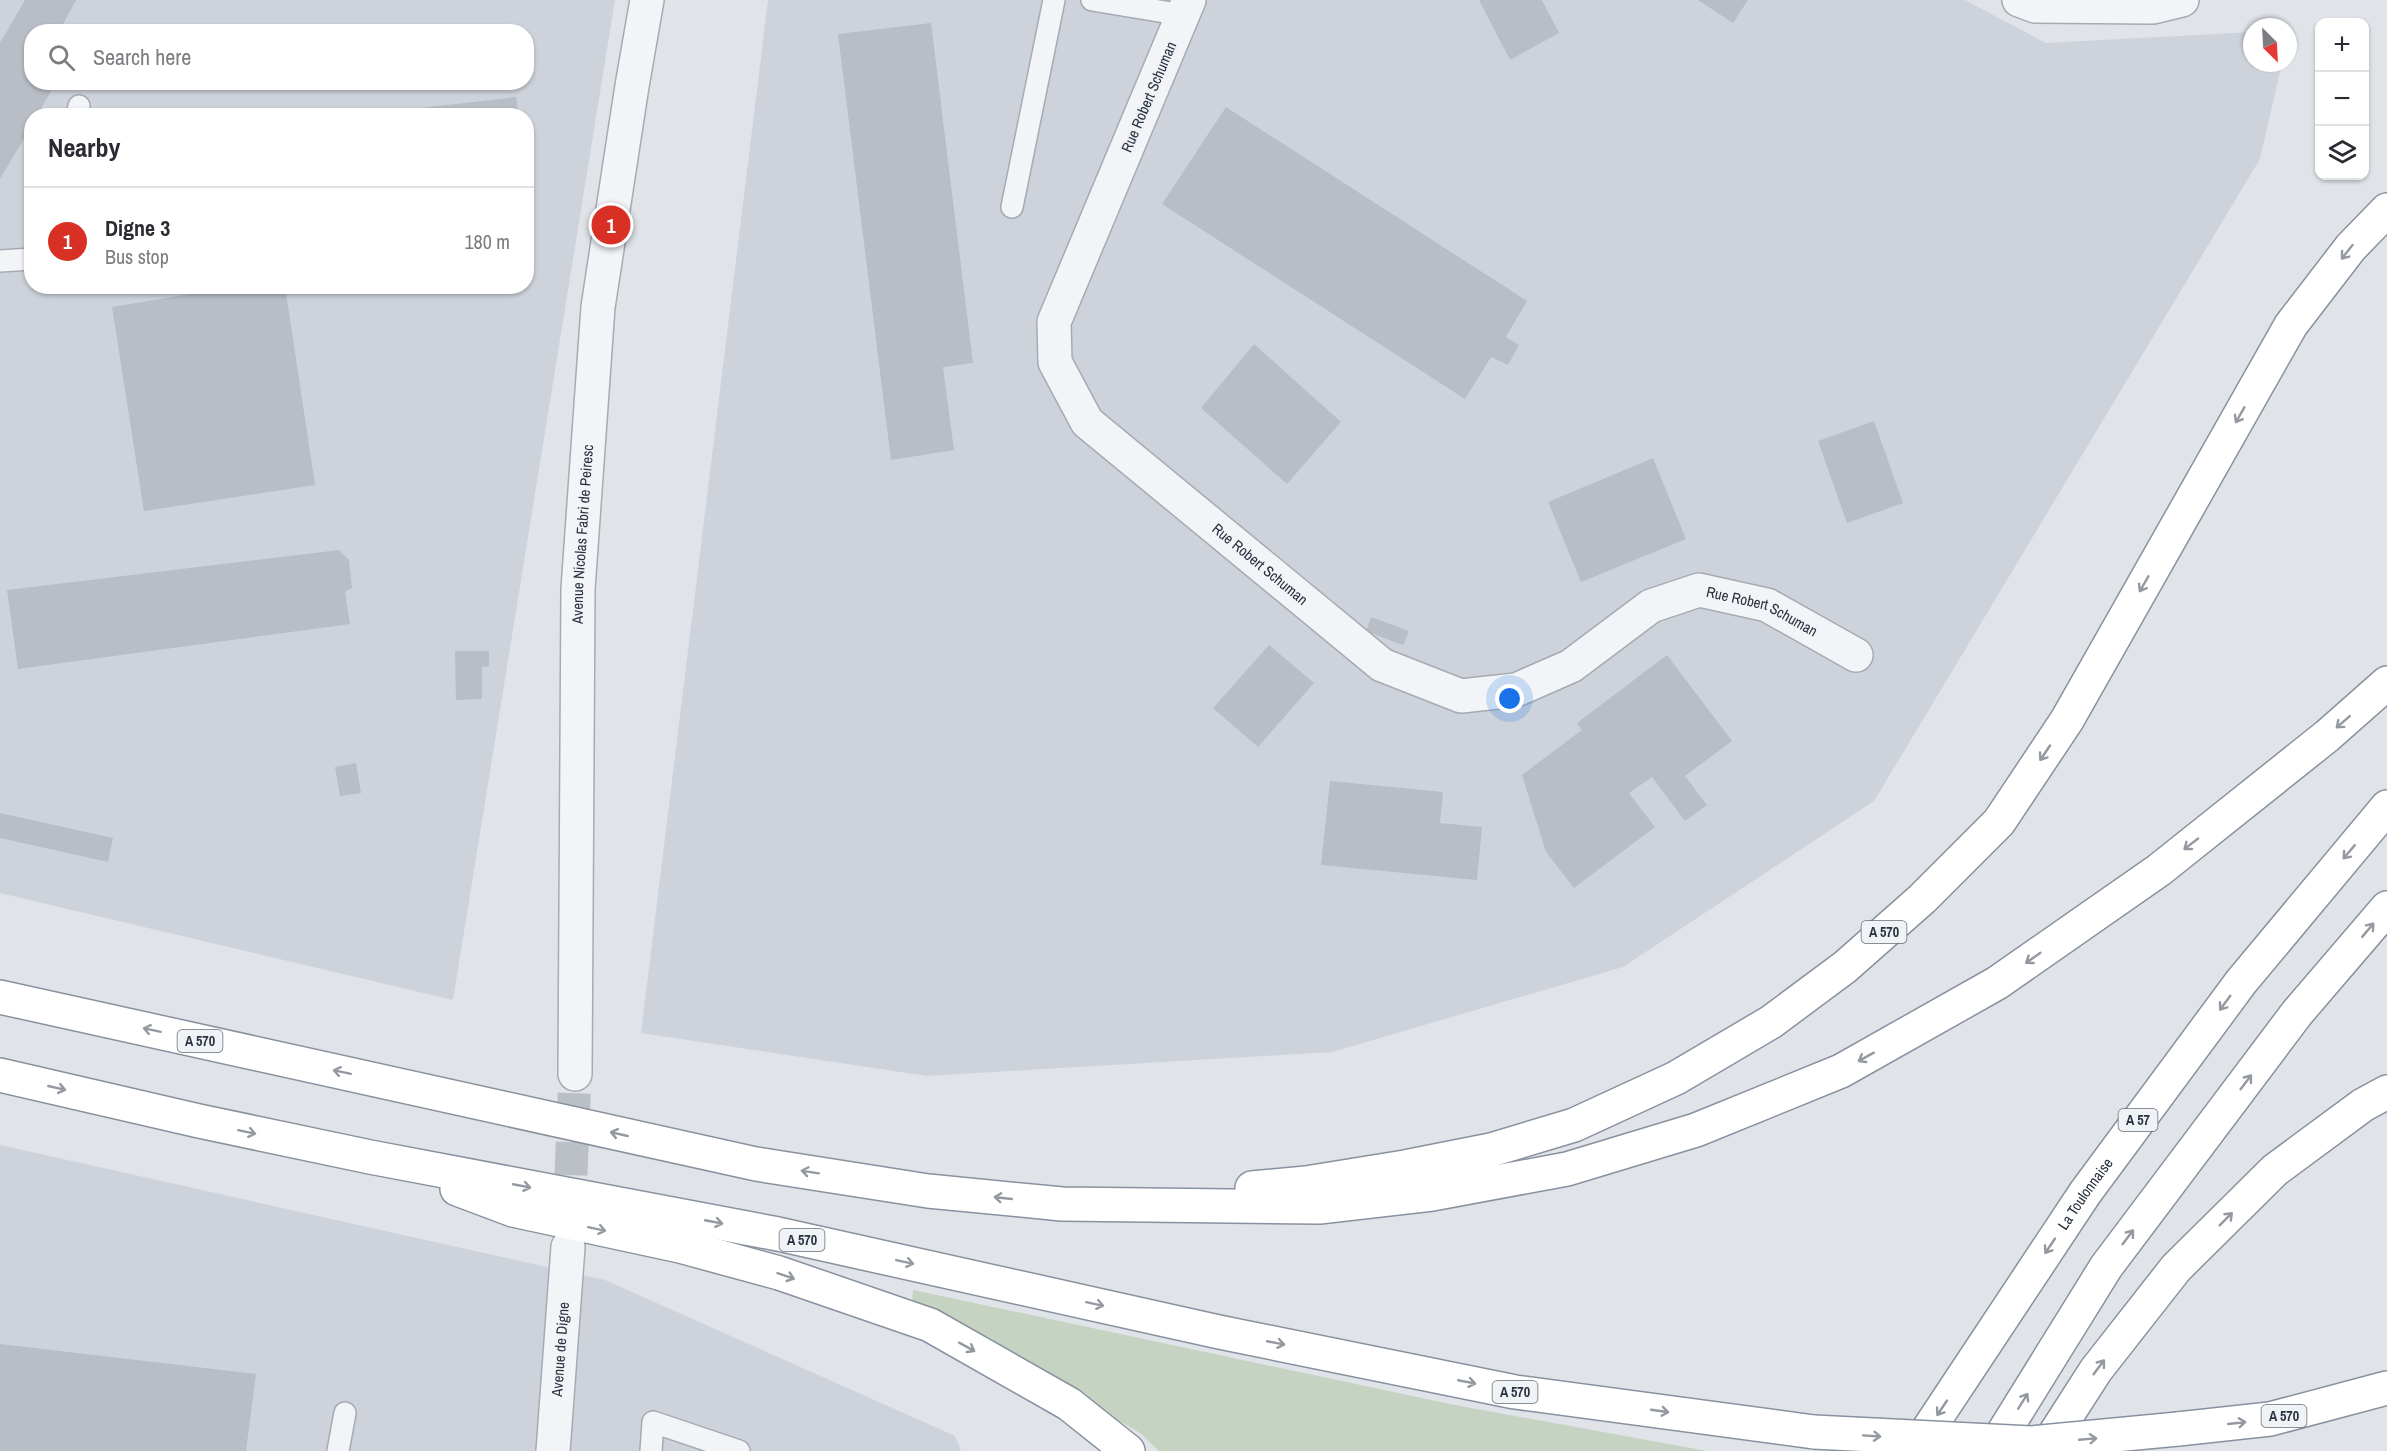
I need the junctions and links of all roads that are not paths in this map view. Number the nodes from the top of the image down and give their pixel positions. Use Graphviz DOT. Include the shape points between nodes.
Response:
graph roads {
  1 [pos="647,0"];
  2 [pos="1054,0"];
  3 [pos="1092,0"];
  4 [pos="2019,0"];
  5 [pos="2182,0"];
  6 [pos="1186,7"];
  7 [pos="1012,207"];
  8 [pos="2387,210"];
  9 [pos="24,260"];
  10 [pos="0,261"];
  11 [pos="1856,655"];
  12 [pos="2387,683"];
  13 [pos="2387,807"];
  14 [pos="2387,908"];
  15 [pos="0,997"];
  16 [pos="575,1074"];
  17 [pos="0,1075"];
  18 [pos="2387,1092"];
  19 [pos="382,1160"];
  20 [pos="1062,1204"];
  21 [pos="568,1247"];
  22 [pos="2387,1388"];
  23 [pos="345,1413"];
  24 [pos="338,1451"];
  25 [pos="553,1451"];
  26 [pos="651,1451"];
  27 [pos="739,1451"];
  28 [pos="1128,1451"];
  29 [pos="1914,1451"];
  30 [pos="1992,1451"];
  31 [pos="2044,1451"];
  1 -- 16 [label="street, Avenue Nicolas Fabri de Peiresc" via="598,307 578,589"];
  2 -- 7 [label="lane"];
  3 -- 6 [label="lane"];
  4 -- 5 [label="street" via="2035,6 2153,7"];
  6 -- 11 [label="street, Rue Robert Schuman" via="1054,322 1055,362 1087,422 1382,665 1461,696 1516,690 1571,666 1651,606 1699,590 1767,605"];
  8 -- 20 [label="highway, A 570, one-way" via="2351,247 2291,326 2067,720 1999,822 1922,899 1836,974 1771,1022 1676,1078 1574,1125 1491,1150 1306,1183"];
  9 -- 10 [label="lane"];
  12 -- 20 [label="highway, A 570, one-way" via="2327,736 2158,870 1997,983 1841,1071 1696,1130 1567,1169 1431,1194 1319,1207"];
  13 -- 29 [label="highway, La Toulonnaise / A 57, one-way" via="2241,982 2092,1184"];
  30 -- 14 [label="highway, one-way" via="2106,1267 2298,1013"];
  20 -- 15 [label="highway, A 570, one-way" via="928,1191 756,1164"];
  17 -- 19 [label="highway, A 570, one-way"];
  31 -- 18 [label="highway, one-way" via="2096,1370 2176,1268 2275,1170"];
  19 -- 22 [label="highway, A 570, one-way, bridge" via="778,1234 1219,1332 1515,1392 1814,1432 2031,1443 2270,1419"];
  19 -- 28 [label="highway, A 570, one-way" via="513,1210 757,1267 930,1325 1069,1404"];
  21 -- 25 [label="street, Avenue de Digne"];
  23 -- 24 [label="lane"];
  26 -- 27 [label="lane" via="653,1422"];
}
